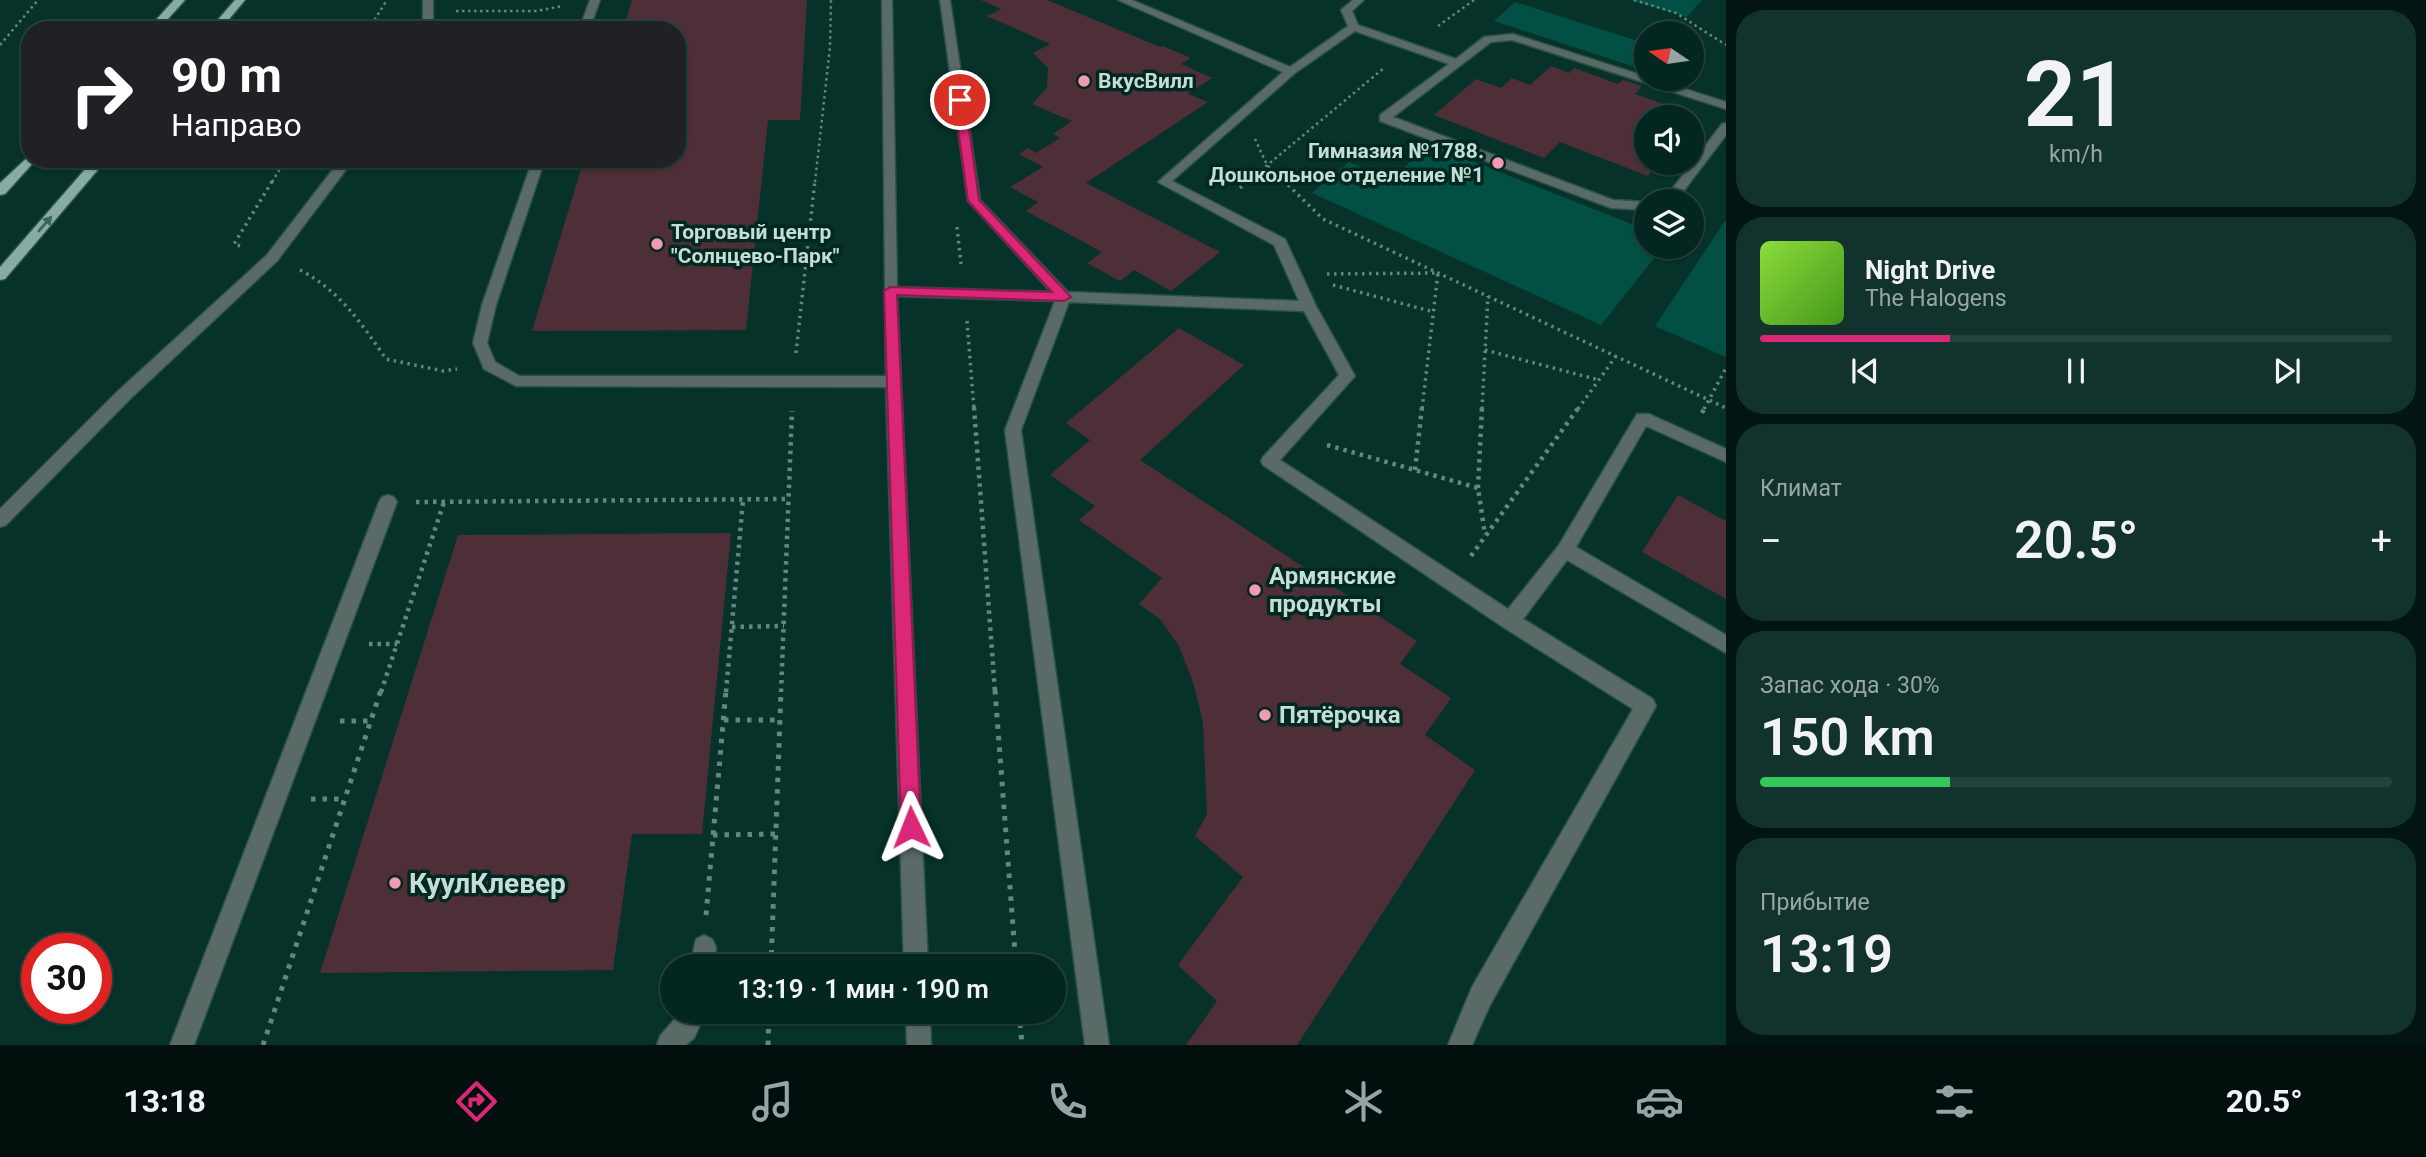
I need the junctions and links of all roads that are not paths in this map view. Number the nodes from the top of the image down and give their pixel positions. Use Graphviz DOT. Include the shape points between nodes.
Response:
graph roads {
  1 [pos="180,0"];
  2 [pos="240,0"];
  3 [pos="428,0"];
  4 [pos="595,0"];
  5 [pos="887,0"];
  6 [pos="945,0"];
  7 [pos="1122,0"];
  8 [pos="1359,0"];
  9 [pos="160,21"];
  10 [pos="222,21"];
  11 [pos="428,21"];
  12 [pos="587,21"];
  13 [pos="1354,27"];
  14 [pos="1457,62"];
  15 [pos="1291,71"];
  16 [pos="1726,106"];
  17 [pos="1726,127"];
  18 [pos="22,168"];
  19 [pos="93,168"];
  20 [pos="341,168"];
  21 [pos="537,168"];
  22 [pos="1679,189"];
  23 [pos="0,191"];
  24 [pos="1634,205"];
  25 [pos="0,276"];
  26 [pos="890,291"];
  27 [pos="1064,297"];
  28 [pos="1308,306"];
  29 [pos="894,382"];
  30 [pos="1726,456"];
  31 [pos="388,502"];
  32 [pos="0,520"];
  33 [pos="1565,550"];
  34 [pos="1510,621"];
  35 [pos="1726,645"];
  36 [pos="916,954"];
  37 [pos="688,1024"];
  38 [pos="918,1024"];
  39 [pos="182,1045"];
  40 [pos="669,1045"];
  41 [pos="919,1045"];
  42 [pos="1097,1045"];
  43 [pos="1460,1045"];
  1 -- 9 [label="main road"];
  2 -- 10 [label="main road"];
  3 -- 11 [label="street"];
  4 -- 12 [label="street"];
  5 -- 26 [label="street"];
  6 -- 27 [label="street" via="974,201"];
  7 -- 15 [label="street"];
  8 -- 13 [label="street" via="1346,10"];
  13 -- 14 [label="street"];
  13 -- 15 [label="street"];
  14 -- 16 [label="street" via="1488,39 1513,37"];
  14 -- 24 [label="street" via="1384,118 1611,204"];
  15 -- 28 [label="street" via="1164,182 1280,242"];
  17 -- 22 [label="street"];
  18 -- 23 [label="main road"];
  25 -- 19 [label="main road, one-way"];
  20 -- 32 [label="street" via="272,258 124,395"];
  21 -- 29 [label="street" via="489,304 480,343 489,365 516,381"];
  26 -- 27 [label="street"];
  26 -- 29 [label="street"];
  27 -- 28 [label="street"];
  27 -- 42 [label="street" via="1013,430"];
  28 -- 34 [label="street" via="1347,376 1269,461"];
  29 -- 36 [label="street"];
  30 -- 33 [label="street" via="1643,418"];
  31 -- 39 [label="street"];
  33 -- 34 [label="street"];
  33 -- 35 [label="street"];
  34 -- 43 [label="street" via="1646,706 1482,996"];
  37 -- 40 [label="street"];
  38 -- 41 [label="street"];
}
